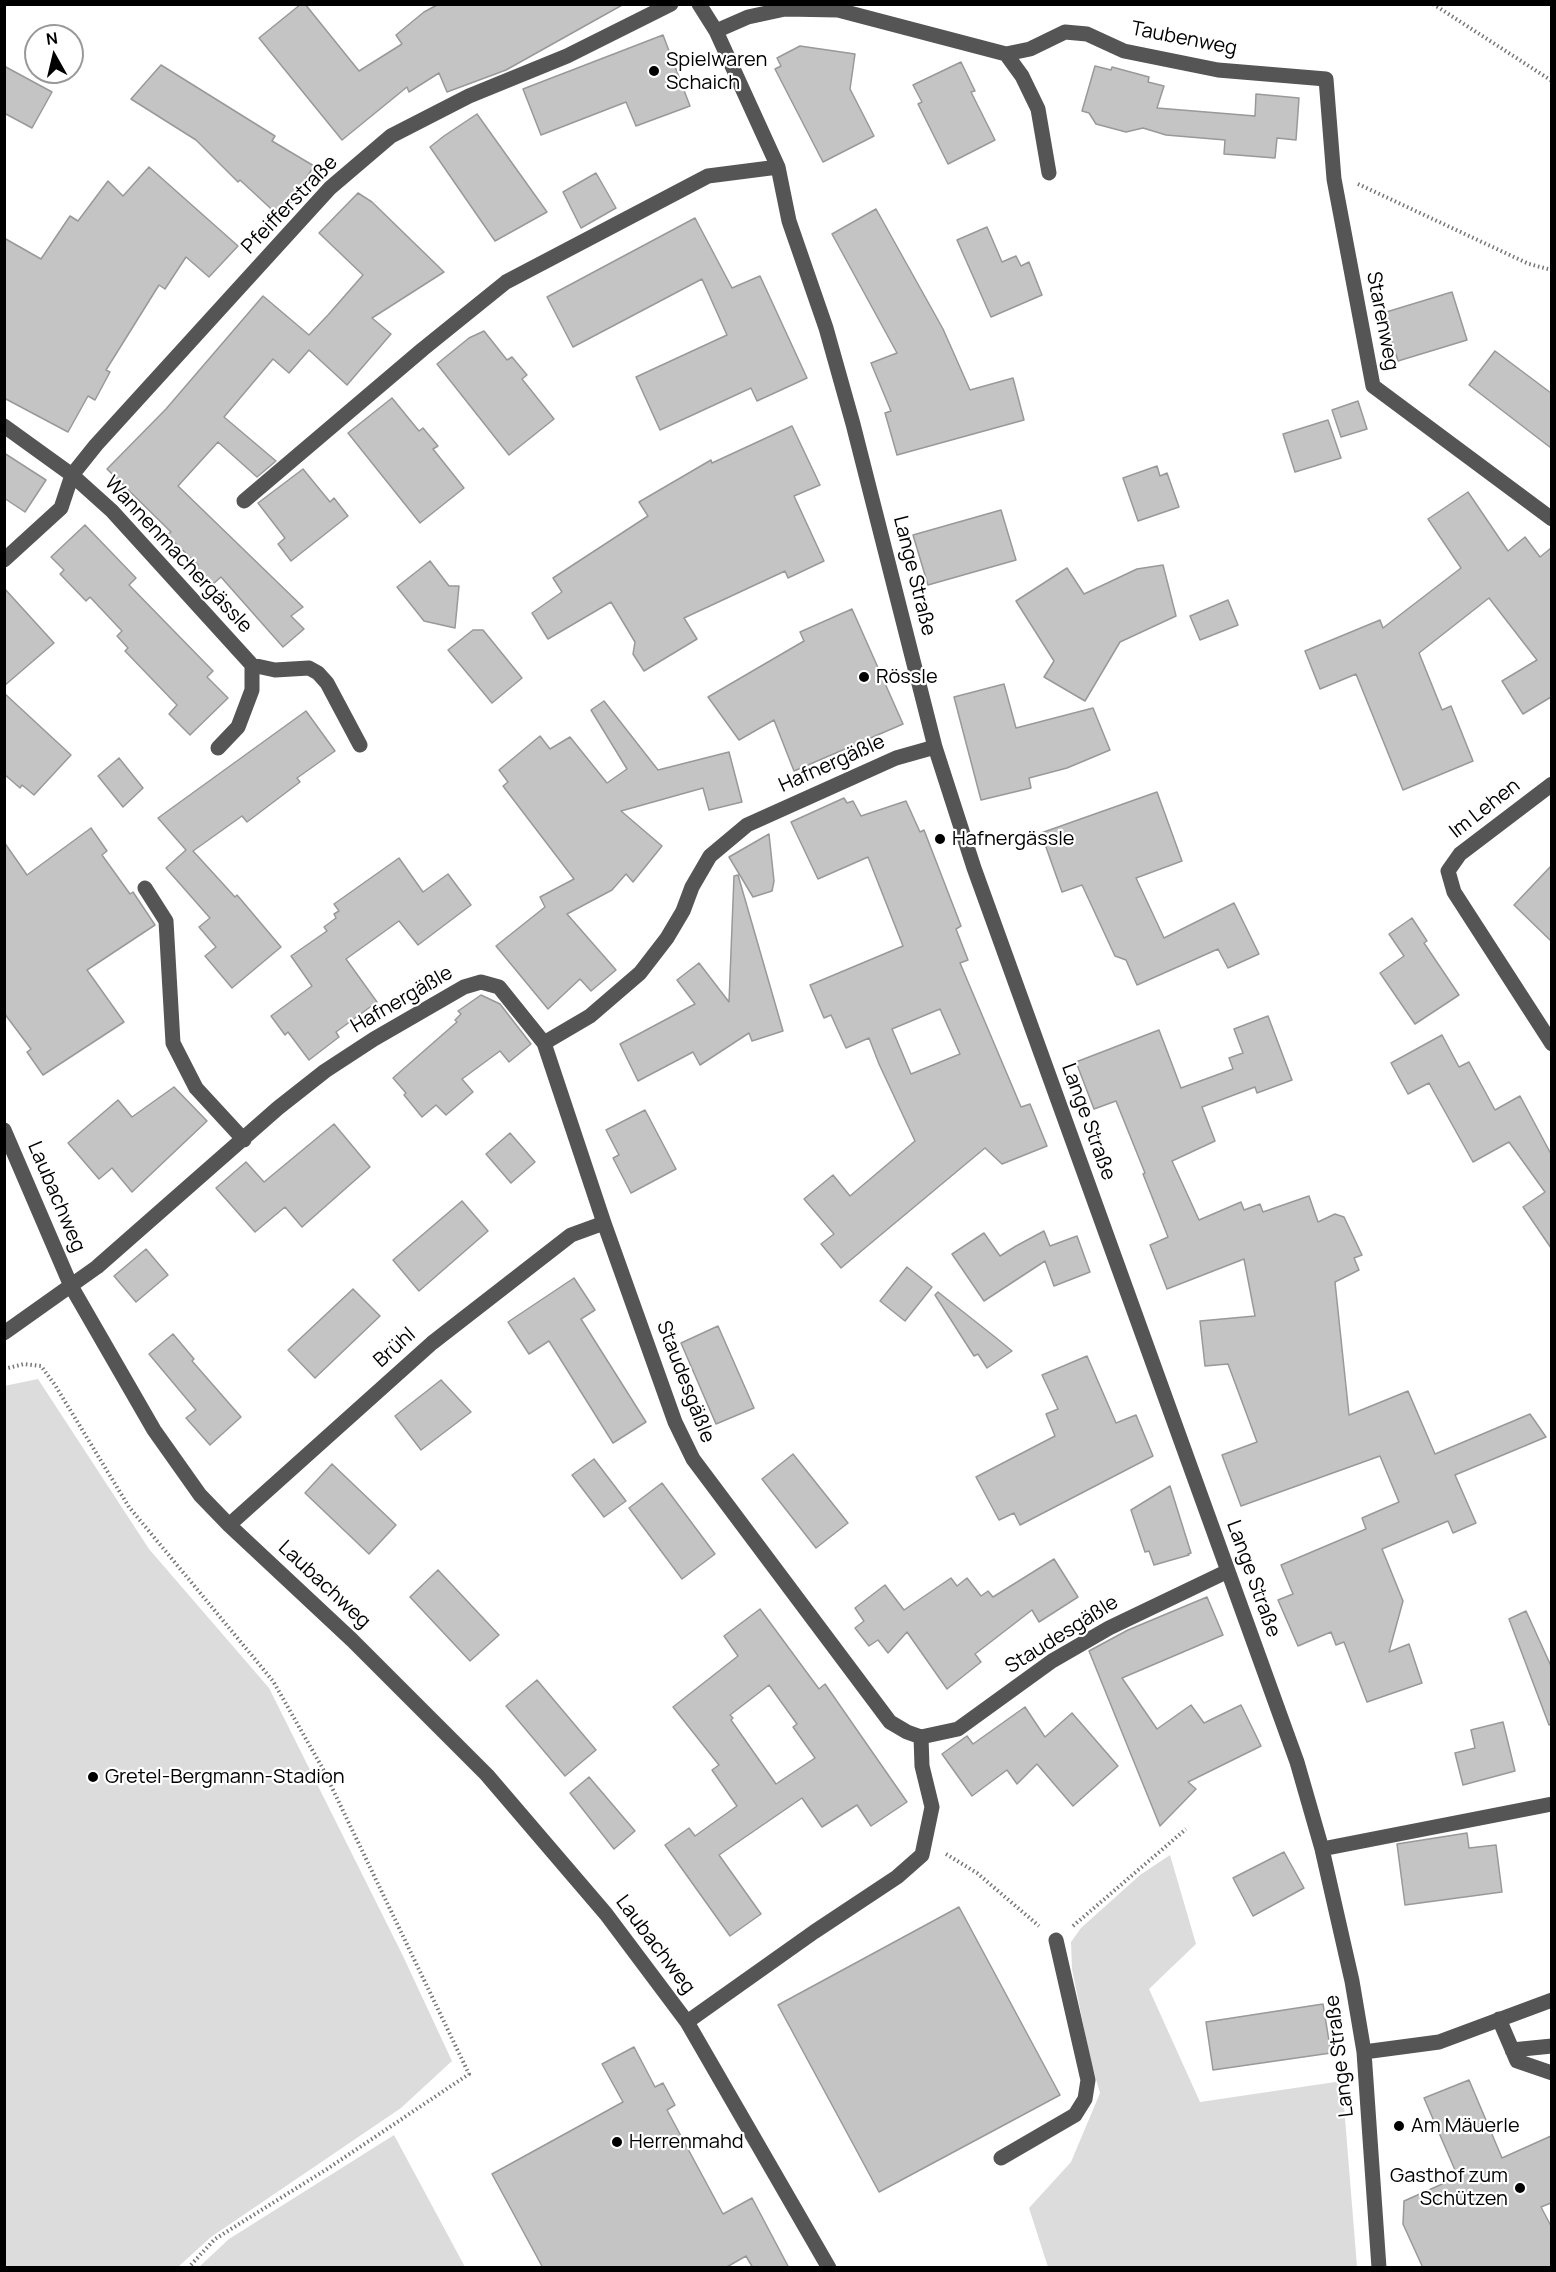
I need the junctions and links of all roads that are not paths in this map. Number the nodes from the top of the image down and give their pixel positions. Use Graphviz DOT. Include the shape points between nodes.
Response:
graph roads {
  1 [pos="671,4"];
  2 [pos="699,4"];
  3 [pos="716,31"];
  4 [pos="1006,54"];
  5 [pos="1326,79"];
  6 [pos="778,167"];
  7 [pos="1049,173"];
  8 [pos="4,426"];
  9 [pos="72,475"];
  10 [pos="243,501"];
  11 [pos="1551,519"];
  12 [pos="4,560"];
  13 [pos="252,664"];
  14 [pos="360,745"];
  15 [pos="935,747"];
  16 [pos="218,748"];
  17 [pos="1551,784"];
  18 [pos="145,888"];
  19 [pos="543,1043"];
  20 [pos="1551,1044"];
  21 [pos="4,1130"];
  22 [pos="244,1140"];
  23 [pos="604,1223"];
  24 [pos="71,1286"];
  25 [pos="4,1333"];
  26 [pos="228,1525"];
  27 [pos="1228,1571"];
  28 [pos="921,1737"];
  29 [pos="1551,1804"];
  30 [pos="1322,1849"];
  31 [pos="1056,1940"];
  32 [pos="1551,2000"];
  33 [pos="1499,2019"];
  34 [pos="687,2022"];
  35 [pos="1551,2046"];
  36 [pos="1512,2050"];
  37 [pos="1364,2052"];
  38 [pos="1551,2073"];
  39 [pos="1001,2158"];
  40 [pos="829,2268"];
  41 [pos="1379,2268"];
  1 -- 9 [label="street, Pfeifferstraße" via="391,136 330,188"];
  2 -- 3 [label="street, Lange Straße"];
  3 -- 4 [label="street, Taubenweg" via="748,17 785,9 838,10"];
  3 -- 6 [label="street, Lange Straße"];
  4 -- 5 [label="street, Taubenweg" via="1030,49 1065,32 1087,34 1124,51 1207,68"];
  4 -- 7 [label="street" via="1038,109"];
  5 -- 11 [label="street, Starenweg" via="1334,179 1373,386"];
  6 -- 10 [label="street" via="708,176 506,282"];
  6 -- 15 [label="street, Lange Straße" via="789,221 854,424"];
  8 -- 9 [label="street"];
  9 -- 12 [label="street" via="61,508"];
  9 -- 13 [label="street, Wannenmachergässle" via="112,511"];
  13 -- 14 [label="street, Wannenmachergässle" via="275,670 309,668 318,673"];
  13 -- 16 [label="street, Wannenmachergässle" via="252,690 238,728"];
  15 -- 19 [label="street, Hafnergäßle" via="896,758 747,825 710,856 667,938 640,973 590,1016"];
  15 -- 27 [label="street, Lange Straße" via="974,868"];
  17 -- 20 [label="street, Im Lehen" via="1460,854 1448,871 1454,892"];
  18 -- 22 [label="street" via="166,921 173,1043 196,1088"];
  19 -- 22 [label="street, Hafnergäßle" via="499,987 481,982 464,987 325,1071"];
  19 -- 23 [label="street, Staudesgäßle"];
  21 -- 24 [label="street, Laubachweg"];
  22 -- 24 [label="street, Hafnergäßle"];
  23 -- 26 [label="street, Brühl" via="571,1235 432,1343"];
  23 -- 28 [label="street, Staudesgäßle" via="675,1422 693,1459 890,1722"];
  24 -- 25 [label="street"];
  24 -- 26 [label="street, Laubachweg" via="154,1430 200,1495"];
  26 -- 34 [label="street, Laubachweg" via="352,1640 488,1775 606,1914"];
  27 -- 28 [label="street, Staudesgäßle" via="1109,1628 1052,1661 958,1729"];
  27 -- 30 [label="street, Lange Straße" via="1290,1741"];
  28 -- 34 [label="street, Laubachweg" via="922,1766 932,1807 922,1855 897,1877"];
  29 -- 30 [label="street"];
  30 -- 37 [label="street, Lange Straße"];
  31 -- 39 [label="street" via="1088,2080 1085,2099 1075,2115"];
  32 -- 33 [label="street"];
  33 -- 36 [label="street"];
  33 -- 37 [label="street" via="1439,2043"];
  34 -- 40 [label="street, Laubachweg"];
  35 -- 36 [label="street"];
  36 -- 38 [label="street" via="1517,2061"];
  37 -- 41 [label="street, Lange Straße"];
}
